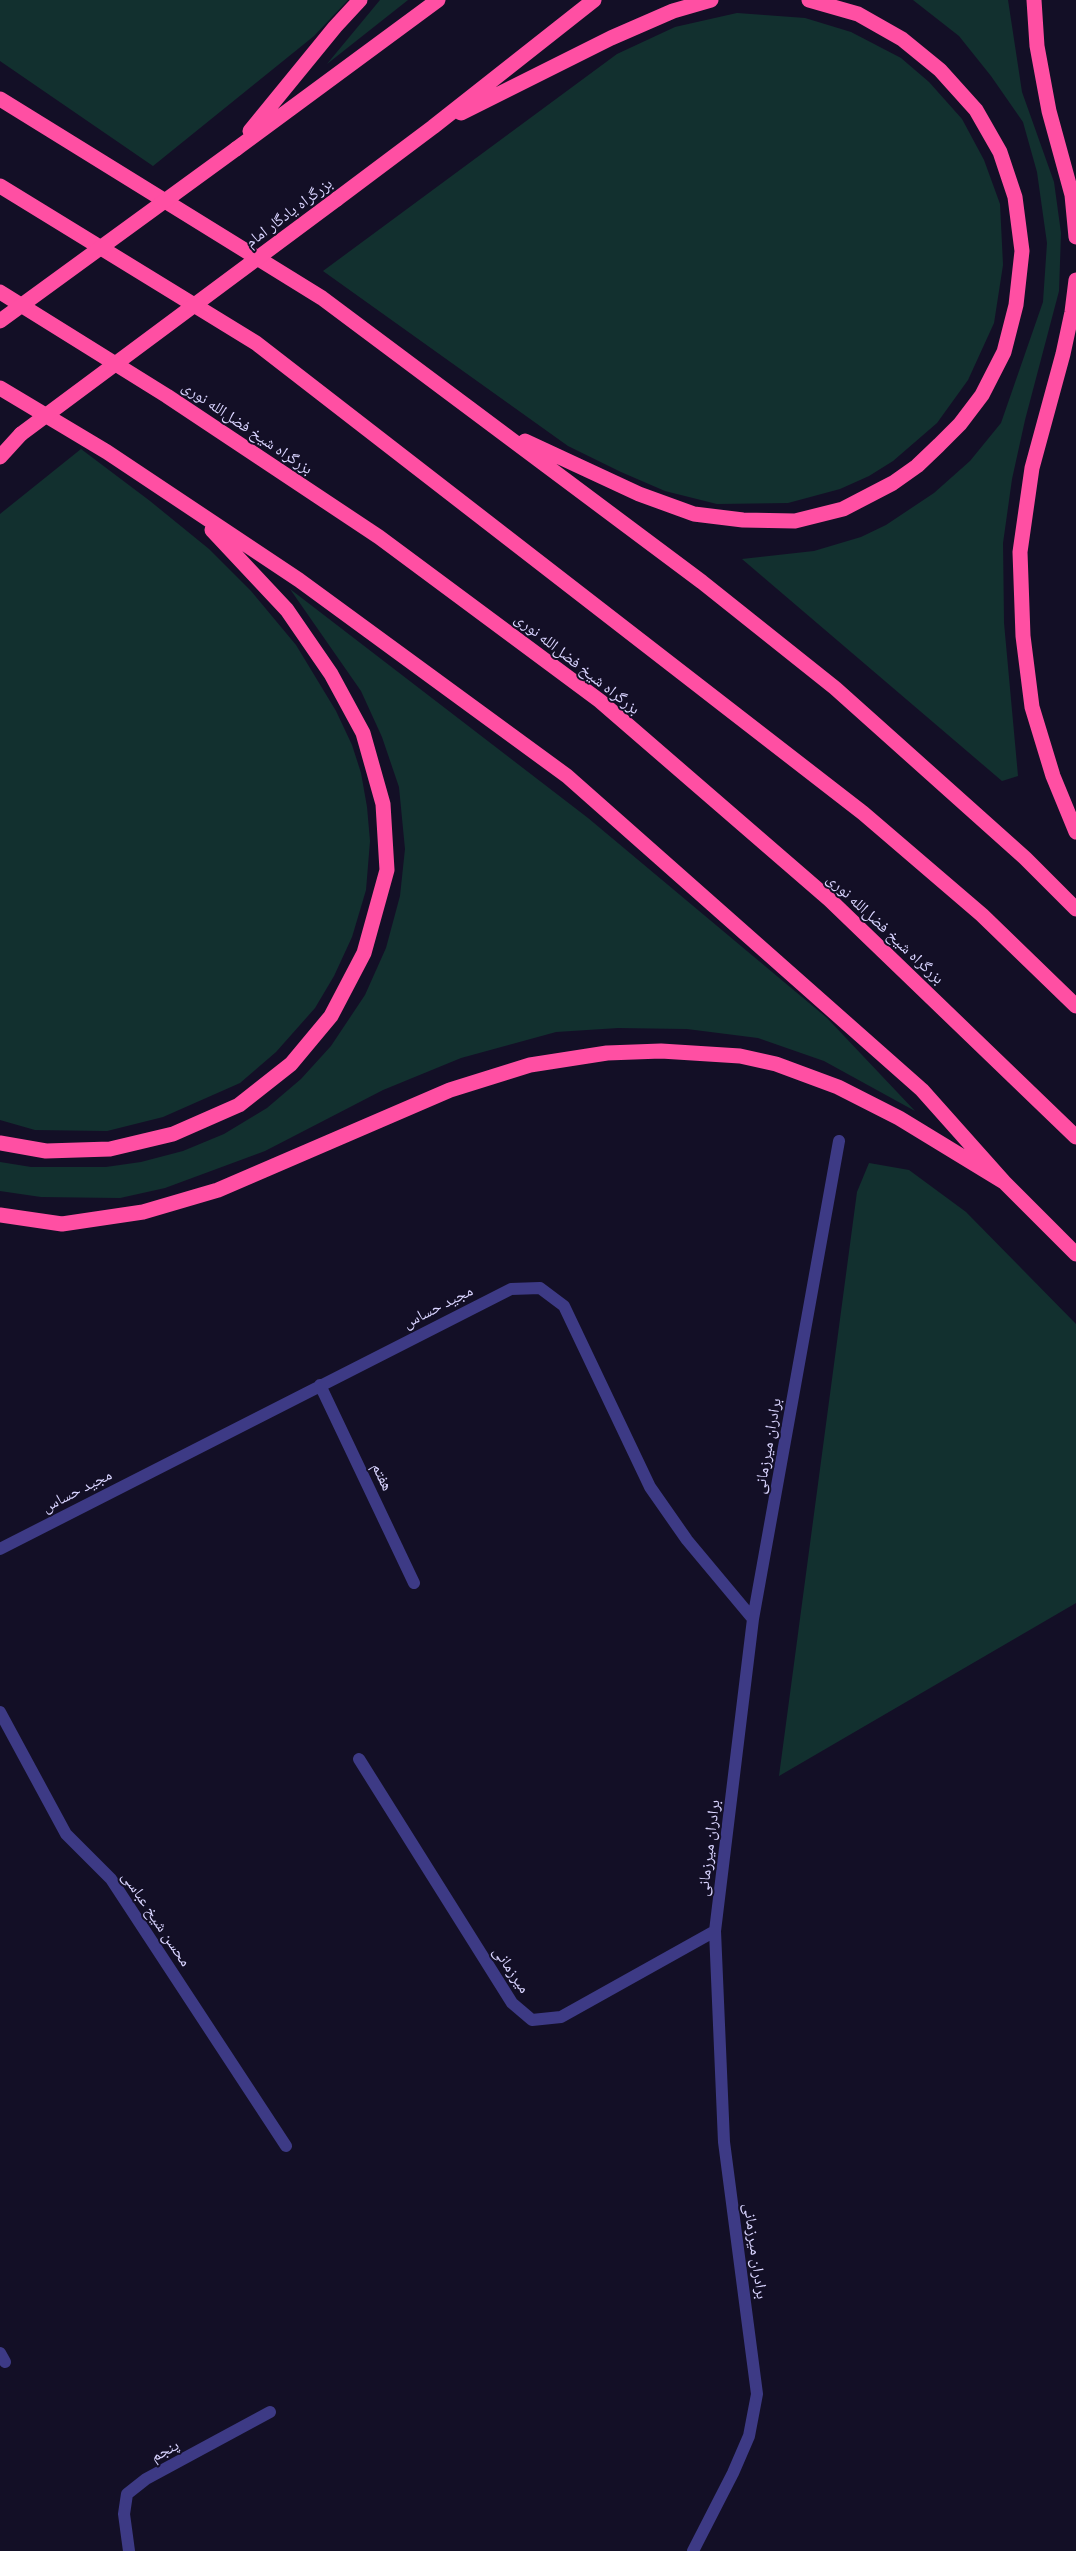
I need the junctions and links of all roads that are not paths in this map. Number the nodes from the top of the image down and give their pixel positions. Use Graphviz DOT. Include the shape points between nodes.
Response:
graph roads {
  1 [pos="360,0"];
  2 [pos="438,0"];
  3 [pos="594,0"];
  4 [pos="711,0"];
  5 [pos="809,0"];
  6 [pos="1034,0"];
  7 [pos="0,99"];
  8 [pos="433,127"];
  9 [pos="236,149"];
  10 [pos="0,186"];
  11 [pos="1076,237"];
  12 [pos="1076,280"];
  13 [pos="0,292"];
  14 [pos="0,321"];
  15 [pos="0,388"];
  16 [pos="502,432"];
  17 [pos="21,434"];
  18 [pos="0,448"];
  19 [pos="0,457"];
  20 [pos="196,512"];
  21 [pos="1076,832"];
  22 [pos="1076,909"];
  23 [pos="1076,1006"];
  24 [pos="1076,1137"];
  25 [pos="839,1141"];
  26 [pos="0,1143"];
  27 [pos="1004,1182"];
  28 [pos="0,1215"];
  29 [pos="1076,1254"];
  30 [pos="320,1385"];
  31 [pos="0,1549"];
  32 [pos="414,1583"];
  33 [pos="753,1619"];
  34 [pos="0,1712"];
  35 [pos="359,1759"];
  36 [pos="715,1931"];
  37 [pos="286,2146"];
  38 [pos="270,2412"];
  39 [pos="129,2551"];
  40 [pos="693,2551"];
  1 -- 9 [label="highway"];
  2 -- 9 [label="highway"];
  3 -- 8 [label="highway, بزرگراه یادگار امام"];
  4 -- 8 [label="highway" via="673,10 620,34"];
  5 -- 16 [label="highway" via="858,14 902,39 940,70 970,104 1000,152 1015,197 1022,251 1016,305 1004,352 982,394 940,445 893,483 843,509 795,521 743,520 694,514 639,494"];
  6 -- 11 [label="highway" via="1037,46 1049,111 1072,195"];
  7 -- 16 [label="highway" via="322,298"];
  8 -- 17 [label="highway, بزرگراه یادگار امام, bridge"];
  9 -- 14 [label="highway, bridge"];
  10 -- 23 [label="highway" via="256,343 863,813 982,915"];
  12 -- 21 [label="highway" via="1063,354 1032,468 1020,552 1023,636 1032,707 1053,776"];
  13 -- 24 [label="highway, بزرگراه شیخ فضل‌الله نوری" via="167,396 380,537 600,701 830,900"];
  15 -- 20 [label="highway" via="107,452"];
  16 -- 22 [label="highway" via="702,582 835,688 1025,858"];
  17 -- 18 [label="highway, بزرگراه یادگار امام"];
  17 -- 19 [label="highway"];
  20 -- 26 [label="highway" via="287,610 331,674 364,733 383,804 387,870 364,953 331,1016 291,1064 239,1105 173,1134 110,1148 46,1152"];
  20 -- 27 [label="highway" via="299,580 567,776 922,1090"];
  25 -- 33 [label="street, برادران میرزمانی"];
  27 -- 28 [label="highway" via="899,1118 838,1087 776,1064 740,1056 661,1050 607,1053 530,1065 450,1090 218,1190 143,1212 62,1224"];
  27 -- 29 [label="highway"];
  30 -- 31 [label="street, مجید حساس"];
  30 -- 32 [label="street, هفتم"];
  30 -- 33 [label="street, مجید حساس" via="510,1289 540,1288 564,1306 650,1487 687,1540"];
  33 -- 36 [label="street, برادران میرزمانی"];
  34 -- 37 [label="street, محسن شیخ عباسی" via="66,1834 111,1879"];
  35 -- 36 [label="street, میرزمانی" via="512,2003 532,2020 562,2017"];
  36 -- 40 [label="street, برادران میرزمانی" via="724,2142 757,2394 749,2436 734,2473"];
  38 -- 39 [label="street, پنجم" via="146,2480 127,2494 124,2514"];
}
